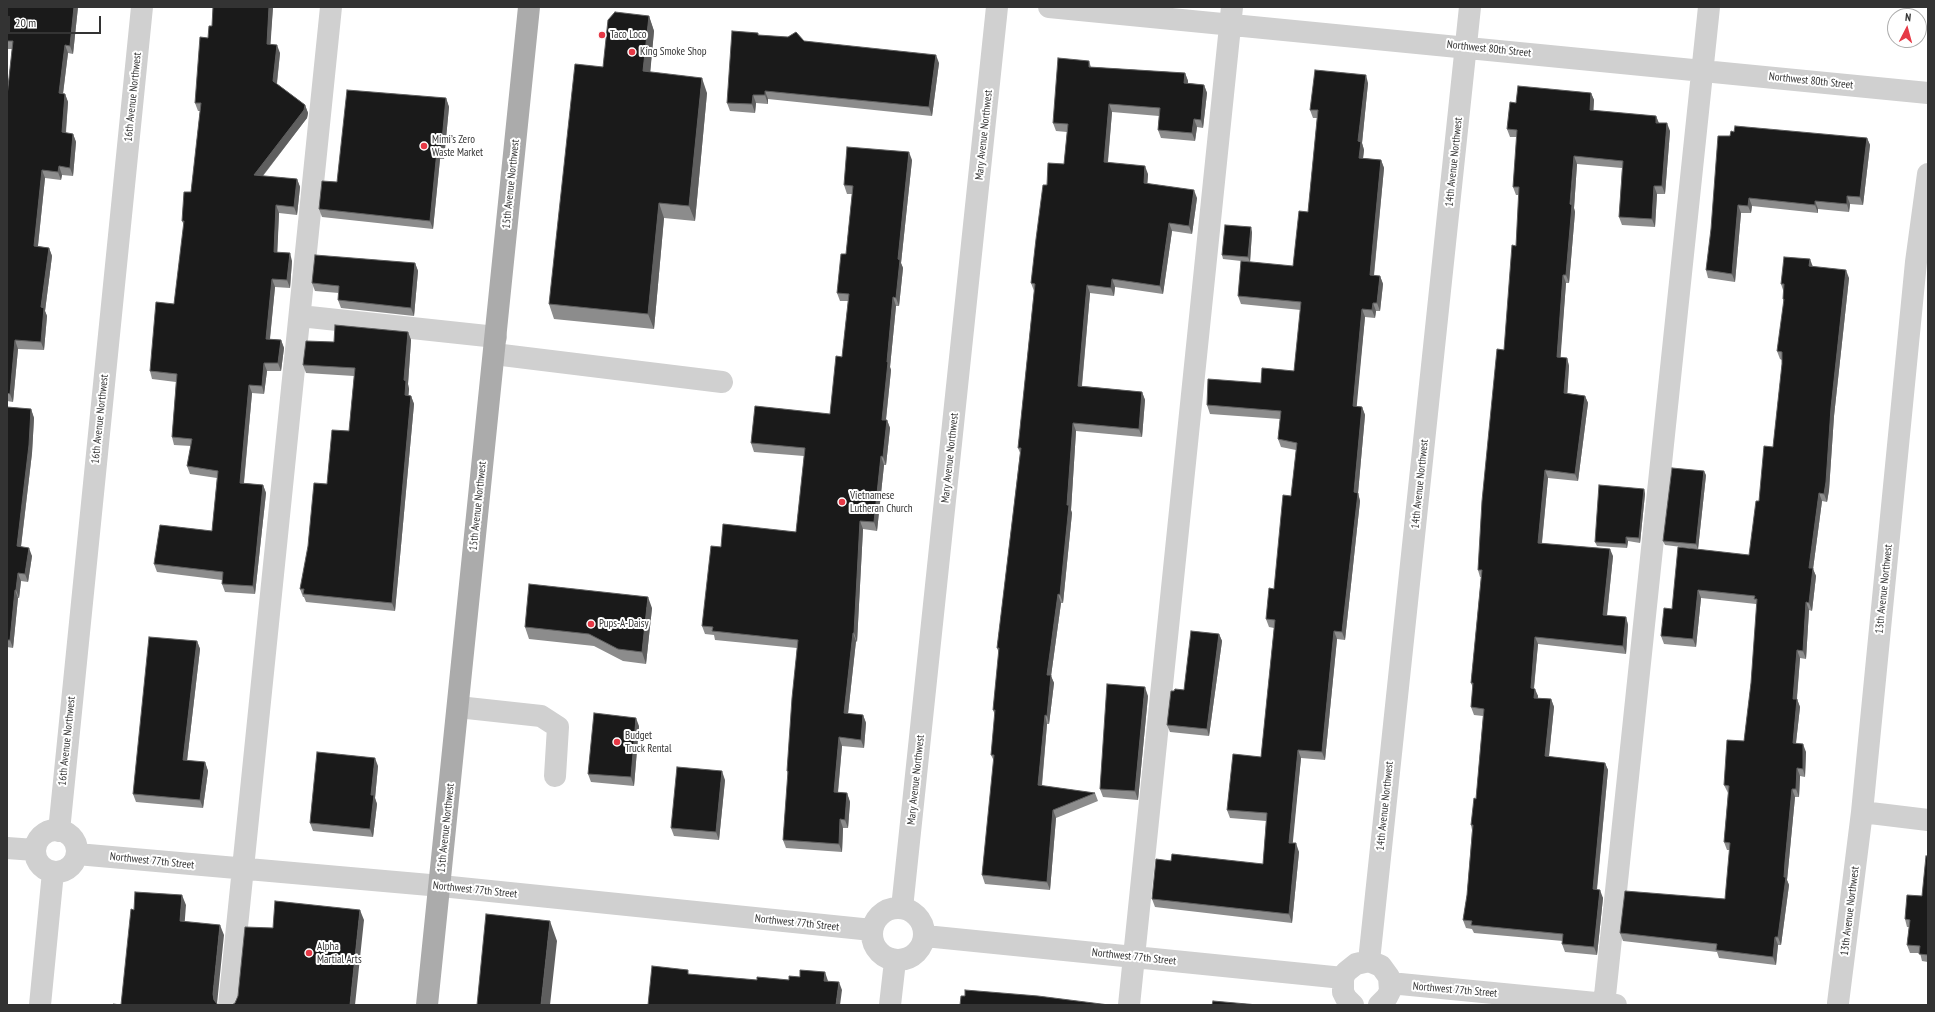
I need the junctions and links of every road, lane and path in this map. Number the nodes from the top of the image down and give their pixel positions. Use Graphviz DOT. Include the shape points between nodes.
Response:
graph roads {
  1 [pos="142,7"];
  2 [pos="331,7"];
  3 [pos="529,7"];
  4 [pos="997,7"];
  5 [pos="1049,7"];
  6 [pos="1470,7"];
  7 [pos="1710,7"];
  8 [pos="1231,16"];
  9 [pos="1466,47"];
  10 [pos="1703,71"];
  11 [pos="1928,93"];
  12 [pos="1928,174"];
  13 [pos="1922,262"];
  14 [pos="300,316"];
  15 [pos="495,345"];
  16 [pos="722,382"];
  17 [pos="458,707"];
  18 [pos="555,776"];
  19 [pos="1862,812"];
  20 [pos="1928,820"];
  21 [pos="59,831"];
  22 [pos="7,848"];
  23 [pos="35,850"];
  24 [pos="77,854"];
  25 [pos="243,870"];
  26 [pos="53,872"];
  27 [pos="441,886"];
  28 [pos="902,908"];
  29 [pos="872,930"];
  30 [pos="924,936"];
  31 [pos="1134,957"];
  32 [pos="895,960"];
  33 [pos="1369,961"];
  34 [pos="1343,978"];
  35 [pos="1390,983"];
  36 [pos="1836,1004"];
  37 [pos="40,1005"];
  38 [pos="229,1005"];
  39 [pos="428,1005"];
  40 [pos="890,1005"];
  41 [pos="1129,1005"];
  42 [pos="1353,1005"];
  43 [pos="1379,1005"];
  44 [pos="1608,1005"];
  1 -- 21 [label="street, 16th Avenue Northwest"];
  2 -- 14 [label="street"];
  3 -- 15 [label="main road, 15th Avenue Northwest"];
  4 -- 28 [label="street, Mary Avenue Northwest"];
  5 -- 8 [label="street, Northwest 80th Street"];
  6 -- 9 [label="street, 14th Avenue Northwest"];
  7 -- 10 [label="street"];
  8 -- 9 [label="street, Northwest 80th Street"];
  8 -- 31 [label="street"];
  9 -- 10 [label="street, Northwest 80th Street"];
  9 -- 33 [label="street, 14th Avenue Northwest"];
  10 -- 11 [label="street, Northwest 80th Street"];
  10 -- 44 [label="street"];
  12 -- 13 [label="street, 13th Avenue Northwest"];
  13 -- 19 [label="street, 13th Avenue Northwest"];
  14 -- 15 [label="street"];
  14 -- 25 [label="street"];
  15 -- 16 [label="street"];
  15 -- 17 [label="main road, 15th Avenue Northwest"];
  17 -- 18 [label="street" via="541,716 558,727"];
  17 -- 27 [label="main road, 15th Avenue Northwest"];
  19 -- 20 [label="street"];
  19 -- 36 [label="street, 13th Avenue Northwest"];
  21 -- 23 [label="street" via="48,832 42,836"];
  21 -- 24 [label="street" via="67,833 72,838 76,844"];
  22 -- 23 [label="street"];
  23 -- 26 [label="street" via="42,867"];
  24 -- 25 [label="street, Northwest 77th Street"];
  24 -- 26 [label="street" via="70,868"];
  25 -- 27 [label="street, Northwest 77th Street"];
  25 -- 38 [label="street"];
  26 -- 37 [label="street"];
  27 -- 29 [label="street, Northwest 77th Street"];
  27 -- 39 [label="main road, 15th Avenue Northwest"];
  28 -- 29 [label="street" via="882,913"];
  28 -- 30 [label="street" via="916,914 925,930"];
  29 -- 32 [label="street" via="873,943 877,951"];
  30 -- 31 [label="street, Northwest 77th Street"];
  30 -- 32 [label="street" via="921,948 915,955 908,959"];
  31 -- 34 [label="street, Northwest 77th Street"];
  31 -- 41 [label="street"];
  32 -- 40 [label="street"];
  33 -- 34 [label="street" via="1356,964"];
  33 -- 35 [label="street" via="1386,971"];
  34 -- 42 [label="street" via="1343,992"];
  35 -- 43 [label="street" via="1387,997"];
  35 -- 44 [label="street, Northwest 77th Street"];
}
